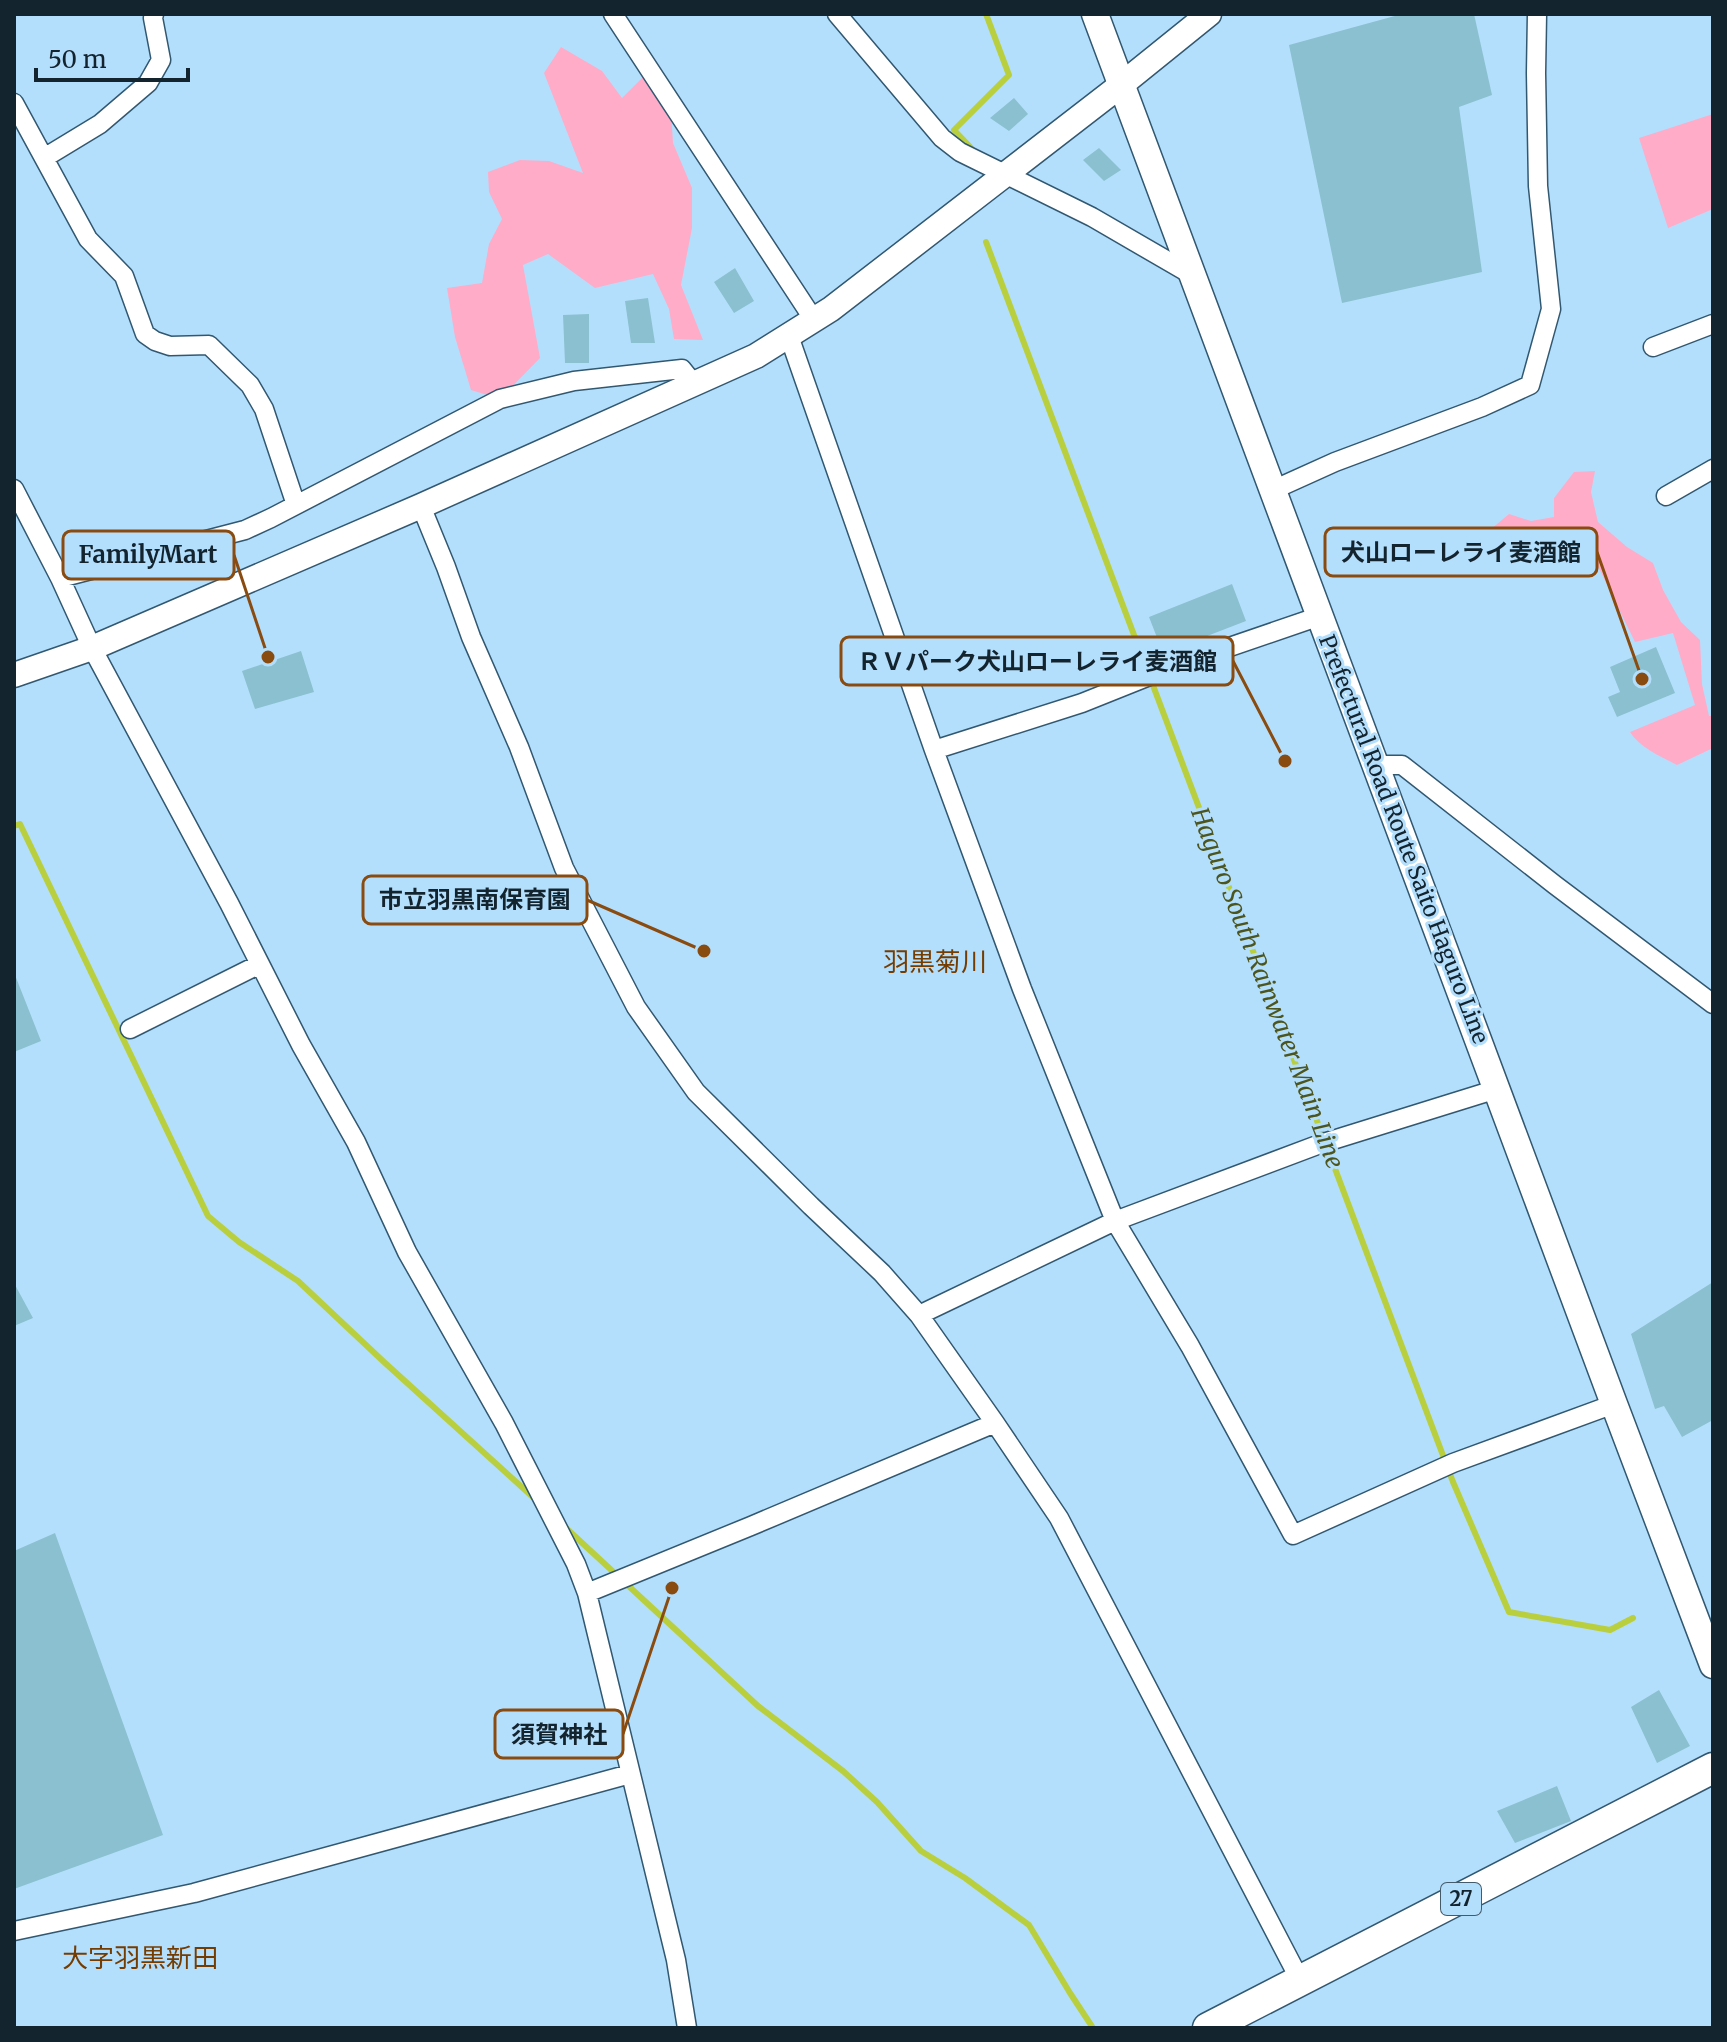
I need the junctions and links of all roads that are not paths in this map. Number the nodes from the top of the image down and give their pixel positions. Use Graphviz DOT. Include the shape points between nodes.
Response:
graph roads {
  1 [pos="154,14"];
  2 [pos="613,14"];
  3 [pos="837,14"];
  4 [pos="1095,14"];
  5 [pos="1209,14"];
  6 [pos="1537,14"];
  7 [pos="1121,85"];
  8 [pos="14,103"];
  9 [pos="44,158"];
  10 [pos="1003,175"];
  11 [pos="1192,275"];
  12 [pos="814,320"];
  13 [pos="1713,324"];
  14 [pos="789,336"];
  15 [pos="1653,347"];
  16 [pos="694,384"];
  17 [pos="1713,469"];
  18 [pos="14,489"];
  19 [pos="1273,490"];
  20 [pos="1666,496"];
  21 [pos="296,505"];
  22 [pos="421,506"];
  23 [pos="60,578"];
  24 [pos="1320,616"];
  25 [pos="92,648"];
  26 [pos="14,675"];
  27 [pos="934,750"];
  28 [pos="1376,765"];
  29 [pos="260,964"];
  30 [pos="1713,1004"];
  31 [pos="130,1029"];
  32 [pos="1497,1089"];
  33 [pos="1115,1221"];
  34 [pos="919,1315"];
  35 [pos="1614,1404"];
  36 [pos="995,1423"];
  37 [pos="587,1593"];
  38 [pos="1713,1665"];
  39 [pos="1713,1768"];
  40 [pos="630,1774"];
  41 [pos="14,1931"];
  42 [pos="1300,1980"];
  43 [pos="687,2028"];
  44 [pos="1208,2028"];
  1 -- 9 [label="street" via="161,60 148,83 100,124"];
  2 -- 12 [label="street"];
  3 -- 10 [label="street" via="942,138"];
  4 -- 7 [label="main road, Prefectural Road Route Saito Haguro Line"];
  5 -- 7 [label="street"];
  6 -- 19 [label="street" via="1538,186 1551,309 1530,385"];
  7 -- 10 [label="street"];
  7 -- 11 [label="main road, Prefectural Road Route Saito Haguro Line"];
  8 -- 9 [label="street"];
  9 -- 21 [label="street" via="88,239 124,276 145,334 170,346 209,345 250,385 264,409"];
  10 -- 11 [label="street" via="1092,217"];
  10 -- 12 [label="street"];
  11 -- 19 [label="main road, Prefectural Road Route Saito Haguro Line"];
  12 -- 14 [label="street"];
  13 -- 15 [label="street"];
  14 -- 16 [label="street"];
  14 -- 27 [label="street"];
  16 -- 21 [label="street" via="682,369 574,381 500,399"];
  16 -- 22 [label="street"];
  17 -- 20 [label="street"];
  18 -- 23 [label="street"];
  19 -- 24 [label="main road, Prefectural Road Route Saito Haguro Line"];
  21 -- 23 [label="street" via="245,530"];
  22 -- 25 [label="street"];
  22 -- 34 [label="street" via="564,868 636,1007 696,1092"];
  23 -- 25 [label="street"];
  24 -- 27 [label="street" via="1082,703"];
  24 -- 28 [label="main road, Prefectural Road Route Saito Haguro Line"];
  25 -- 26 [label="street"];
  25 -- 29 [label="street"];
  27 -- 33 [label="street"];
  28 -- 30 [label="street" via="1402,765"];
  28 -- 32 [label="main road, Prefectural Road Route Saito Haguro Line"];
  29 -- 31 [label="street"];
  29 -- 37 [label="street" via="356,1142 407,1252 504,1423"];
  32 -- 33 [label="street" via="1327,1142"];
  32 -- 35 [label="main road, Prefectural Road Route Saito Haguro Line"];
  33 -- 34 [label="street"];
  33 -- 35 [label="street" via="1293,1535 1446,1466"];
  34 -- 36 [label="street"];
  35 -- 38 [label="main road, Prefectural Road Route Saito Haguro Line"];
  36 -- 37 [label="street"];
  36 -- 42 [label="street" via="1059,1518"];
  37 -- 40 [label="street"];
  39 -- 42 [label="main road, 27"];
  40 -- 41 [label="street" via="194,1893"];
  40 -- 43 [label="street" via="676,1960"];
  42 -- 44 [label="main road, 27"];
}
